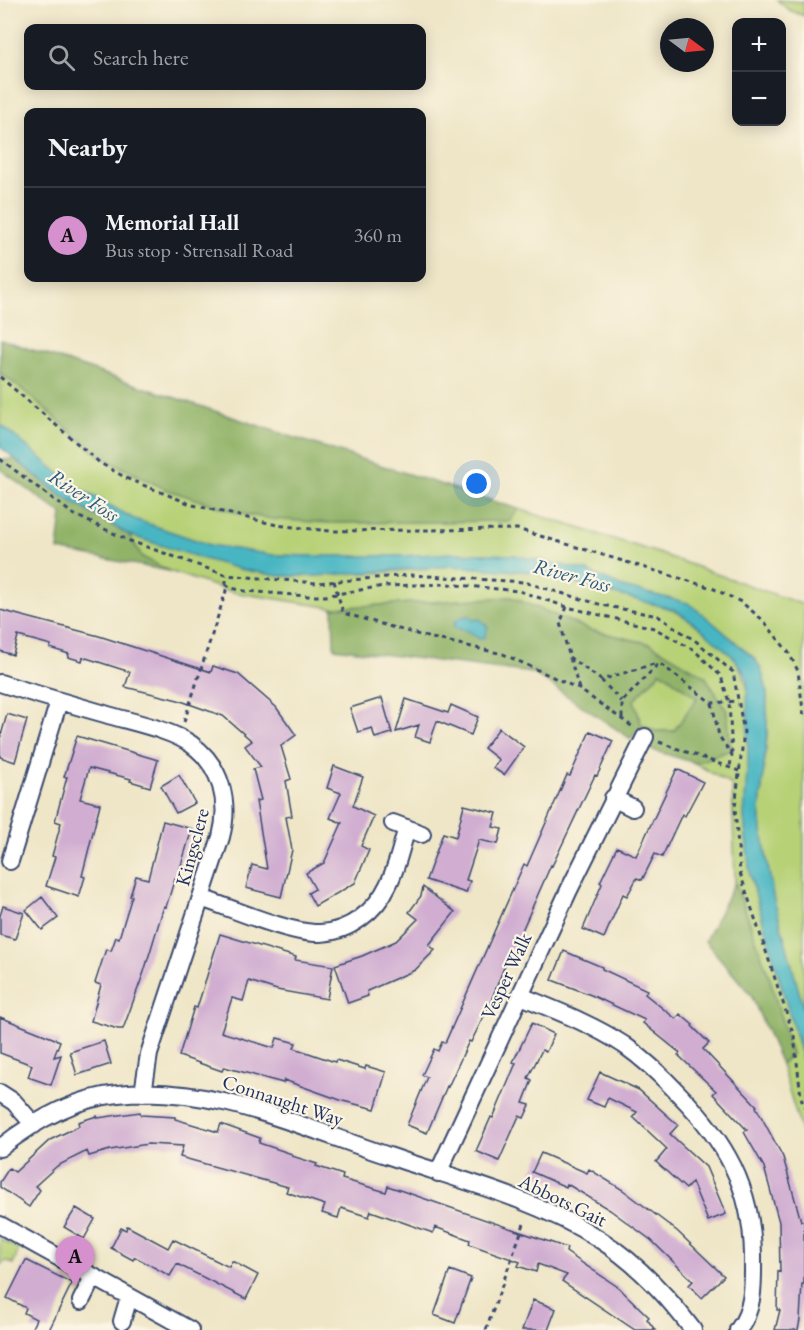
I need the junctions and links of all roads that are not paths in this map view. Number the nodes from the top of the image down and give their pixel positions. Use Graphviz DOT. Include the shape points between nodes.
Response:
graph roads {
  1 [pos="0,683"];
  2 [pos="58,701"];
  3 [pos="645,737"];
  4 [pos="613,798"];
  5 [pos="633,808"];
  6 [pos="407,828"];
  7 [pos="5,861"];
  8 [pos="24,870"];
  9 [pos="201,898"];
  10 [pos="520,996"];
  11 [pos="0,1093"];
  12 [pos="143,1093"];
  13 [pos="34,1125"];
  14 [pos="0,1149"];
  15 [pos="385,1155"];
  16 [pos="438,1173"];
  17 [pos="0,1225"];
  18 [pos="93,1277"];
  19 [pos="129,1296"];
  20 [pos="81,1301"];
  21 [pos="122,1321"];
  22 [pos="190,1330"];
  23 [pos="693,1330"];
  24 [pos="738,1330"];
  1 -- 2 [label="street, Kingsclere"];
  2 -- 7 [label="street"];
  2 -- 9 [label="street, Kingsclere" via="163,731 196,748 213,767 221,783 226,819"];
  3 -- 4 [label="street, Vesper Walk"];
  4 -- 5 [label="street"];
  4 -- 10 [label="street, Vesper Walk"];
  6 -- 9 [label="street" via="388,885 377,902 352,924 336,931 298,931"];
  7 -- 8 [label="street"];
  9 -- 12 [label="street, Kingsclere" via="149,1054"];
  10 -- 16 [label="street, Vesper Walk"];
  10 -- 24 [label="street" via="622,1044 669,1084 723,1146 743,1192 753,1246 752,1294"];
  11 -- 13 [label="street"];
  12 -- 13 [label="street, Connaught Way" via="86,1101"];
  12 -- 15 [label="street, Connaught Way" via="223,1100"];
  13 -- 14 [label="street, Connaught Way"];
  15 -- 16 [label="street, Abbots Gait"];
  16 -- 23 [label="street, Abbots Gait" via="570,1222 622,1255 668,1298"];
  17 -- 18 [label="street"];
  18 -- 19 [label="street"];
  18 -- 20 [label="street"];
  19 -- 21 [label="street"];
  19 -- 22 [label="street"];
}
